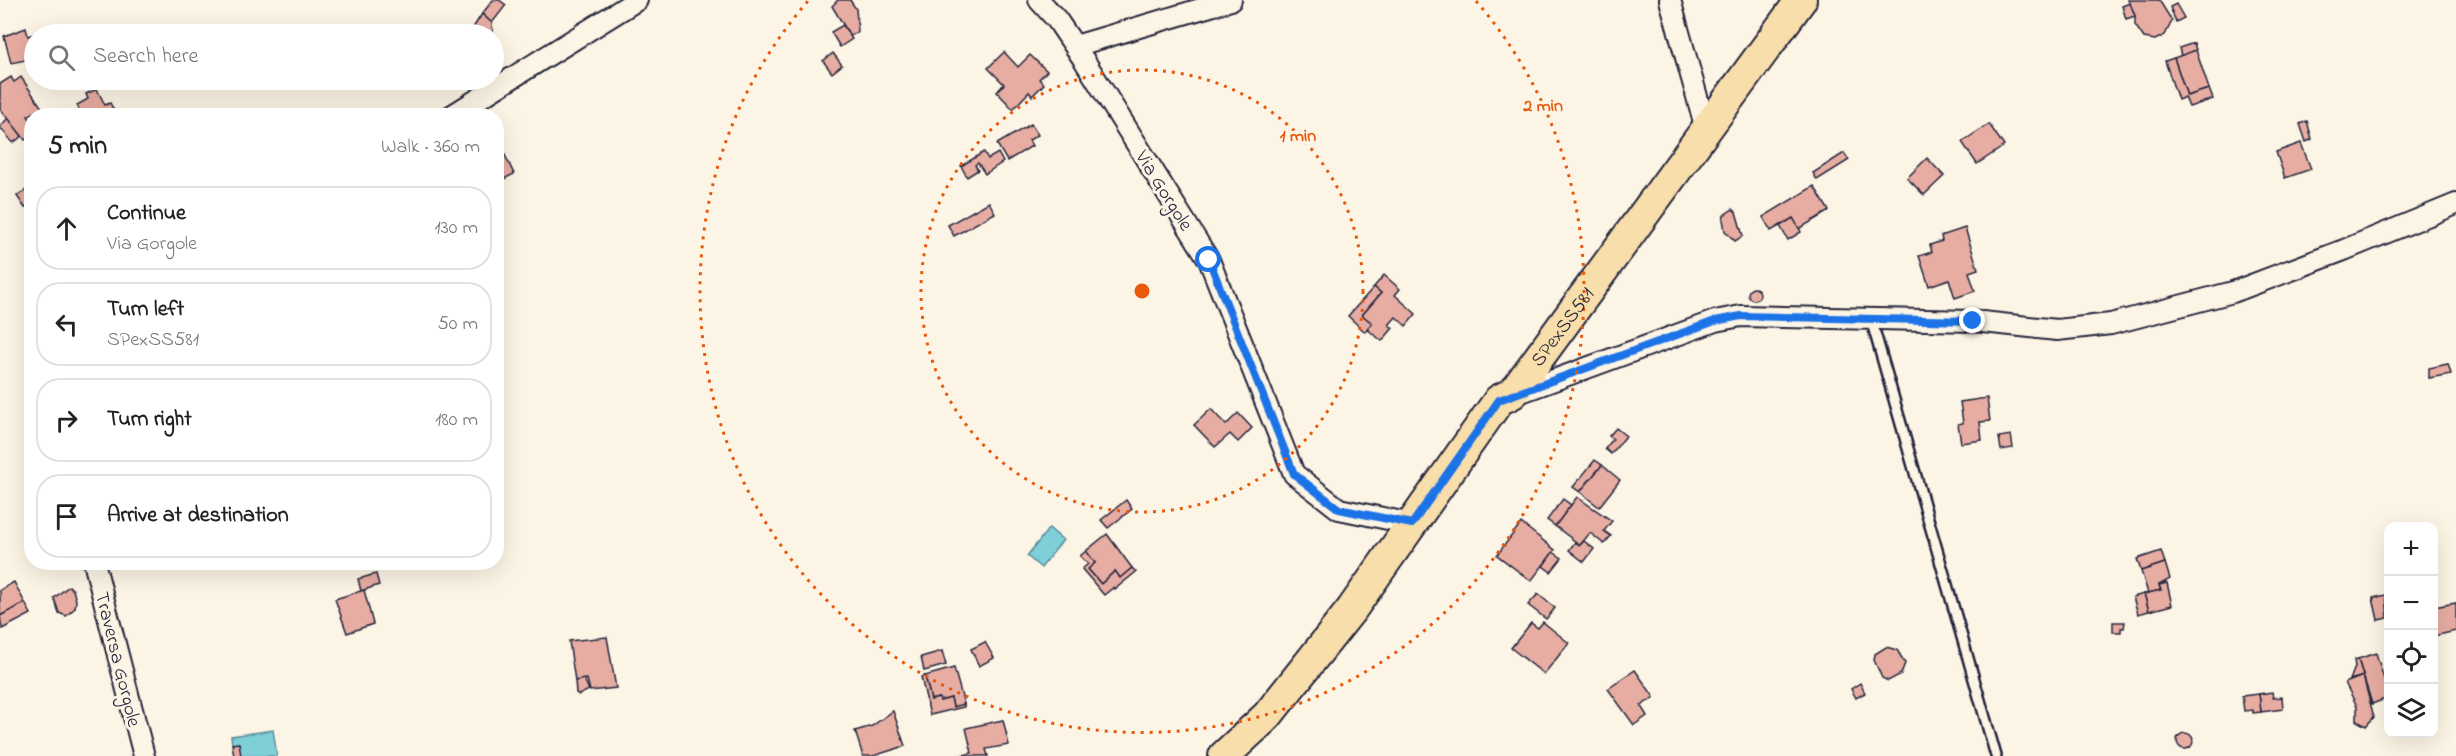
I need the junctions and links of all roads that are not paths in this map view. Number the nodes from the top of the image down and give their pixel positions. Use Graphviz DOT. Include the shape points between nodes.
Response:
graph roads {
  1 [pos="637,0"];
  2 [pos="1039,0"];
  3 [pos="1231,0"];
  4 [pos="1670,0"];
  5 [pos="1801,0"];
  6 [pos="1075,46"];
  7 [pos="504,83"];
  8 [pos="493,90"];
  9 [pos="464,108"];
  10 [pos="1706,129"];
  11 [pos="2456,204"];
  12 [pos="1871,319"];
  13 [pos="1499,400"];
  14 [pos="1412,524"];
  15 [pos="96,570"];
  16 [pos="144,756"];
  17 [pos="1224,756"];
  18 [pos="1996,756"];
  1 -- 7 [label="street"];
  2 -- 6 [label="street, Via Gorgole"];
  3 -- 6 [label="street"];
  4 -- 10 [label="street"];
  5 -- 10 [label="main road, SPexSS581"];
  6 -- 14 [label="street, Via Gorgole" via="1209,260 1294,474 1339,509"];
  8 -- 9 [label="street"];
  10 -- 13 [label="main road, SPexSS581" via="1513,393"];
  11 -- 12 [label="street" via="2233,292 2111,324 2057,330 1973,321"];
  12 -- 13 [label="street" via="1741,316 1715,321"];
  12 -- 18 [label="lane"];
  13 -- 14 [label="main road, SPexSS581"];
  14 -- 17 [label="main road, SPexSS581" via="1352,609 1267,716"];
  15 -- 16 [label="street, Traversa Gorgole"];
}
